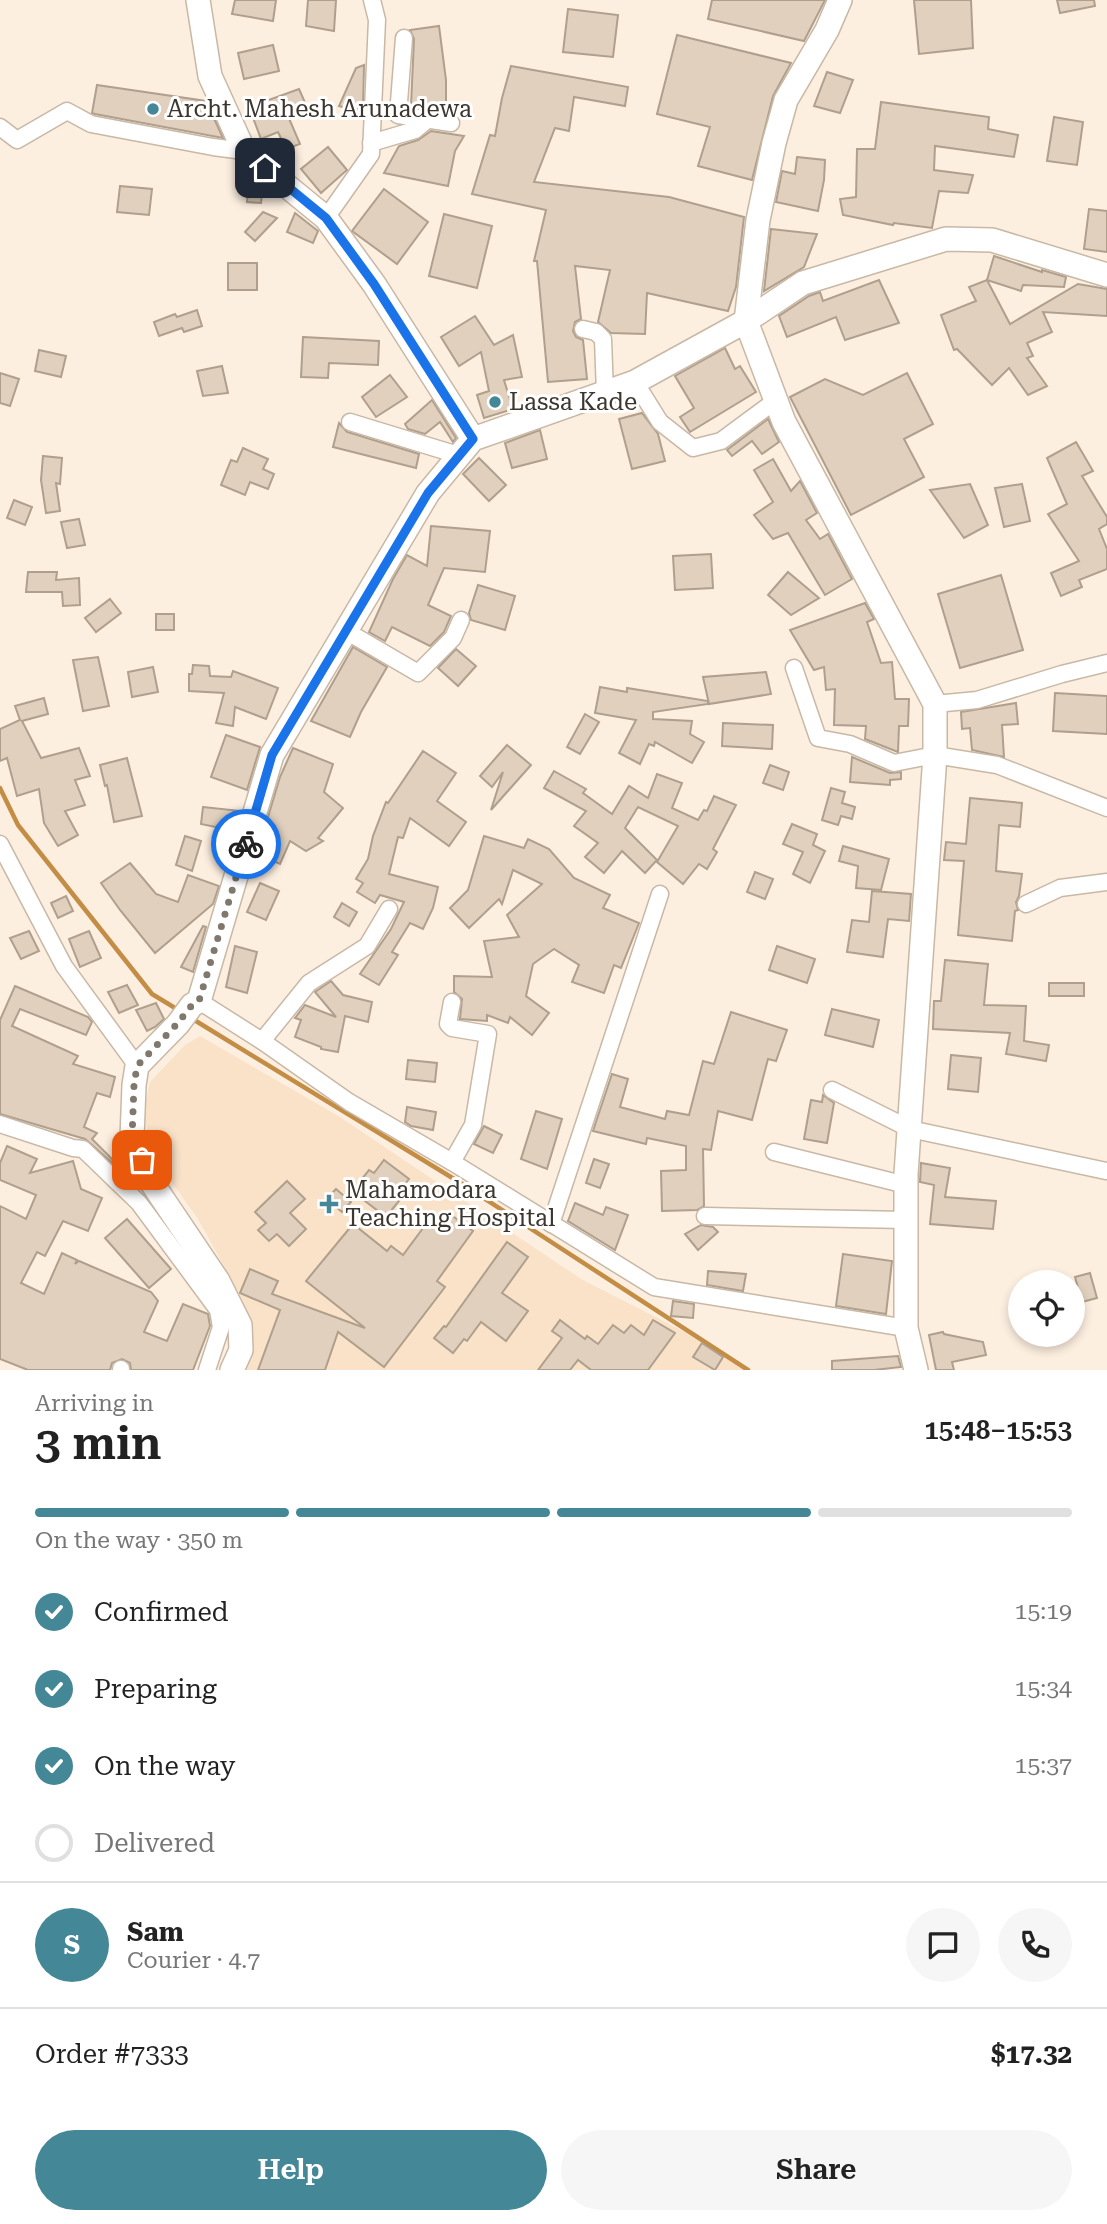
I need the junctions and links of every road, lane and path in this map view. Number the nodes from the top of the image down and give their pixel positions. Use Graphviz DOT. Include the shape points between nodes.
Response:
graph roads {
  1 [pos="198,0"];
  2 [pos="372,0"];
  3 [pos="840,0"];
  4 [pos="404,38"];
  5 [pos="427,120"];
  6 [pos="451,123"];
  7 [pos="0,127"];
  8 [pos="371,143"];
  9 [pos="244,151"];
  10 [pos="326,218"];
  11 [pos="1107,275"];
  12 [pos="746,321"];
  13 [pos="583,329"];
  14 [pos="635,382"];
  15 [pos="605,394"];
  16 [pos="775,401"];
  17 [pos="350,422"];
  18 [pos="466,447"];
  19 [pos="461,620"];
  20 [pos="346,631"];
  21 [pos="1107,663"];
  22 [pos="794,668"];
  23 [pos="935,704"];
  24 [pos="935,755"];
  25 [pos="1107,808"];
  26 [pos="0,844"];
  27 [pos="1107,882"];
  28 [pos="660,894"];
  29 [pos="1026,904"];
  30 [pos="389,909"];
  31 [pos="452,1002"];
  32 [pos="196,1003"];
  33 [pos="262,1041"];
  34 [pos="137,1066"];
  35 [pos="832,1090"];
  36 [pos="0,1124"];
  37 [pos="909,1129"];
  38 [pos="774,1152"];
  39 [pos="452,1162"];
  40 [pos="1106,1171"];
  41 [pos="906,1185"];
  42 [pos="705,1216"];
  43 [pos="906,1220"];
  44 [pos="551,1224"];
  45 [pos="906,1328"];
  46 [pos="209,1365"];
  47 [pos="230,1370"];
  48 [pos="916,1370"];
  1 -- 9 [label="street" via="210,76"];
  2 -- 8 [label="street" via="377,20"];
  3 -- 12 [label="street" via="786,100 764,183"];
  4 -- 5 [label="street" via="398,115"];
  5 -- 6 [label="street"];
  5 -- 8 [label="street" via="415,130"];
  7 -- 9 [label="street" via="17,141 67,111 91,124"];
  8 -- 10 [label="street" via="371,154"];
  9 -- 10 [label="street"];
  10 -- 18 [label="street" via="374,284"];
  11 -- 12 [label="street" via="992,240 946,239 803,284"];
  12 -- 14 [label="street"];
  12 -- 16 [label="street"];
  13 -- 15 [label="street" via="603,339"];
  14 -- 15 [label="street"];
  14 -- 16 [label="street" via="660,422 693,448 721,441"];
  15 -- 18 [label="street"];
  16 -- 23 [label="street"];
  17 -- 18 [label="street"];
  18 -- 20 [label="street" via="428,493"];
  19 -- 20 [label="street" via="453,638 418,673"];
  20 -- 32 [label="street" via="272,755"];
  21 -- 23 [label="street" via="977,700"];
  22 -- 24 [label="street" via="818,738 850,744 894,763"];
  23 -- 24 [label="street"];
  24 -- 25 [label="street" via="997,765"];
  24 -- 37 [label="street"];
  26 -- 34 [label="street" via="64,966"];
  27 -- 29 [label="street" via="1060,888"];
  28 -- 44 [label="street"];
  30 -- 33 [label="street" via="367,946 309,983"];
  31 -- 39 [label="street" via="448,1024 452,1028 488,1034 473,1125"];
  32 -- 33 [label="street"];
  32 -- 34 [label="street"];
  33 -- 39 [label="street" via="349,1102"];
  34 -- 47 [label="street" via="132,1138 152,1182 218,1281 240,1325 241,1350"];
  35 -- 37 [label="street"];
  36 -- 46 [label="street" via="83,1149 139,1203 218,1310 221,1327"];
  37 -- 40 [label="street"];
  37 -- 41 [label="street"];
  38 -- 41 [label="street"];
  39 -- 44 [label="street"];
  41 -- 43 [label="street"];
  42 -- 43 [label="street"];
  43 -- 45 [label="street"];
  44 -- 45 [label="street" via="654,1287"];
  45 -- 48 [label="street"];
  46 -- 47 [label="street"];
}
